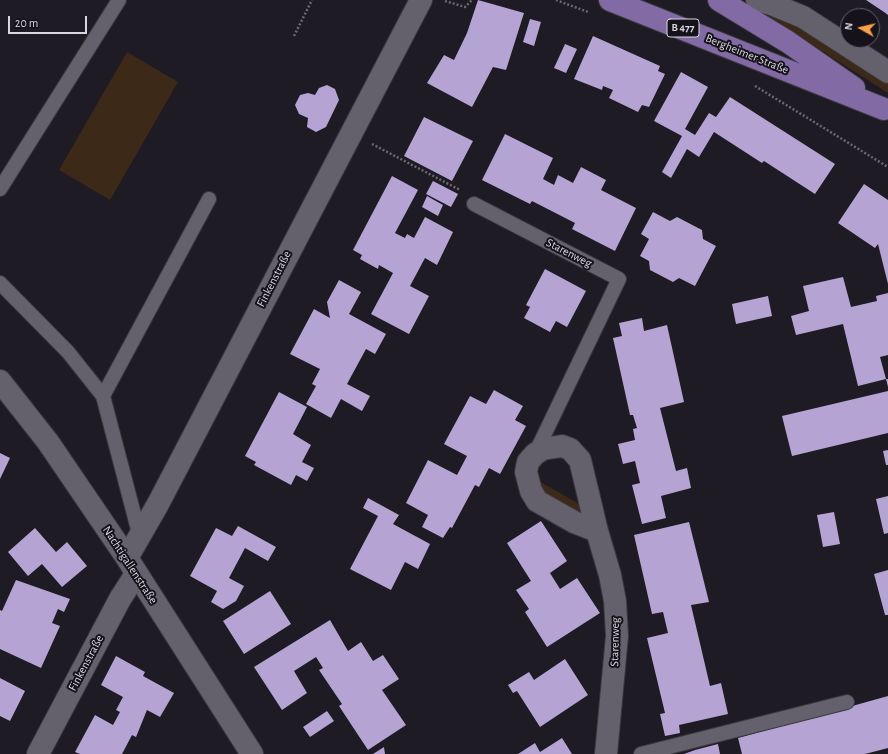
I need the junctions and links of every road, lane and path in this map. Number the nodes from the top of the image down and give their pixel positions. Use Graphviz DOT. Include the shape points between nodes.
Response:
graph roads {
  1 [pos="119,0"];
  2 [pos="312,0"];
  3 [pos="421,0"];
  4 [pos="442,0"];
  5 [pos="472,0"];
  6 [pos="556,0"];
  7 [pos="610,0"];
  8 [pos="719,0"];
  9 [pos="757,0"];
  10 [pos="593,13"];
  11 [pos="294,36"];
  12 [pos="888,72"];
  13 [pos="753,85"];
  14 [pos="886,110"];
  15 [pos="351,132"];
  16 [pos="888,167"];
  17 [pos="0,189"];
  18 [pos="209,199"];
  19 [pos="474,204"];
  20 [pos="0,283"];
  21 [pos="0,381"];
  22 [pos="103,396"];
  23 [pos="535,454"];
  24 [pos="597,531"];
  25 [pos="140,537"];
  26 [pos="132,566"];
  27 [pos="847,702"];
  28 [pos="38,754"];
  29 [pos="252,754"];
  30 [pos="606,754"];
  31 [pos="641,754"];
  1 -- 17 [label="lane"];
  2 -- 11 [label="path"];
  3 -- 15 [label="main road, Finkenstraße"];
  4 -- 5 [label="path" via="465,7"];
  6 -- 10 [label="path"];
  7 -- 14 [label="main road, Bergheimer Straße / B 477"];
  8 -- 14 [label="main road, Bergheimer Straße / B 477" via="788,42"];
  9 -- 12 [label="main road" via="803,17"];
  13 -- 16 [label="path"];
  15 -- 19 [label="path" via="468,194"];
  15 -- 25 [label="main road, Finkenstraße"];
  18 -- 22 [label="lane"];
  19 -- 23 [label="lane, Starenweg" via="619,279"];
  20 -- 22 [label="lane" via="68,352"];
  21 -- 26 [label="main road, Nachtigallenstraße" via="48,442"];
  22 -- 25 [label="lane"];
  23 -- 24 [label="main road, Starenweg" via="528,462 526,472 531,491 537,501 574,522"];
  23 -- 24 [label="main road, Starenweg" via="543,449 562,446 570,449 580,460"];
  24 -- 30 [label="main road, Starenweg" via="610,575 616,618"];
  25 -- 26 [label="main road, Finkenstraße"];
  26 -- 28 [label="main road, Finkenstraße" via="120,599"];
  26 -- 29 [label="main road, Nachtigallenstraße"];
  27 -- 31 [label="lane"];
}
